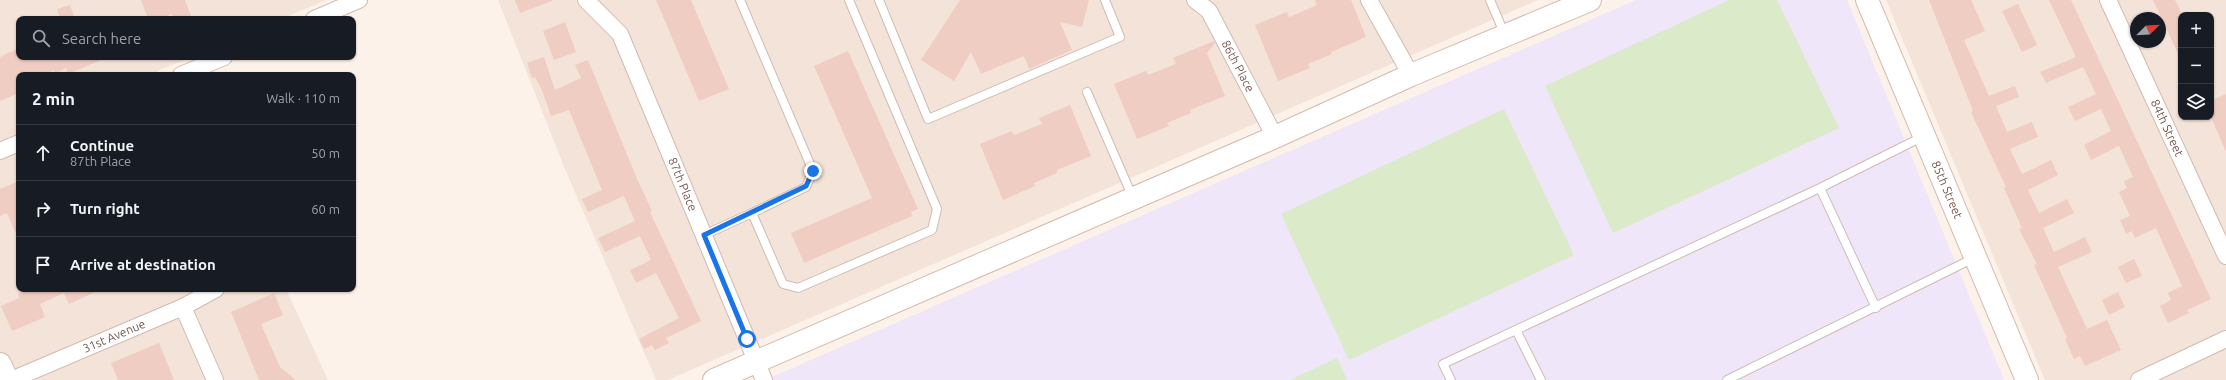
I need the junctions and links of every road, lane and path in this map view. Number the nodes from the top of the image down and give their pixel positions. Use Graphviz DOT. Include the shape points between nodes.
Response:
graph roads {
  1 [pos="359,0"];
  2 [pos="586,0"];
  3 [pos="740,0"];
  4 [pos="848,0"];
  5 [pos="879,0"];
  6 [pos="1105,0"];
  7 [pos="1195,0"];
  8 [pos="1369,0"];
  9 [pos="1490,0"];
  10 [pos="1590,0"];
  11 [pos="1867,0"];
  12 [pos="2108,0"];
  13 [pos="321,16"];
  14 [pos="1505,36"];
  15 [pos="217,60"];
  16 [pos="188,72"];
  17 [pos="1411,75"];
  18 [pos="1087,92"];
  19 [pos="1924,136"];
  20 [pos="1275,137"];
  21 [pos="16,144"];
  22 [pos="0,151"];
  23 [pos="1820,188"];
  24 [pos="1133,198"];
  25 [pos="752,213"];
  26 [pos="704,235"];
  27 [pos="2226,256"];
  28 [pos="1975,258"];
  29 [pos="210,292"];
  30 [pos="183,307"];
  31 [pos="1876,308"];
  32 [pos="1516,330"];
  33 [pos="2226,339"];
  34 [pos="0,364"];
  35 [pos="760,371"];
  36 [pos="7,380"];
  37 [pos="11,380"];
  38 [pos="215,380"];
  39 [pos="714,380"];
  40 [pos="1451,380"];
  41 [pos="1541,380"];
  42 [pos="1727,380"];
  43 [pos="2027,380"];
  44 [pos="2139,380"];
  1 -- 13 [label="street"];
  2 -- 26 [label="street, 87th Place" via="620,34"];
  3 -- 25 [label="lane" via="813,171 806,186"];
  4 -- 25 [label="lane" via="937,209 932,230 798,288 783,284"];
  5 -- 6 [label="lane" via="928,119 1120,37"];
  7 -- 20 [label="street, 86th Place" via="1209,10"];
  8 -- 17 [label="street"];
  9 -- 14 [label="lane"];
  10 -- 14 [label="street"];
  11 -- 19 [label="street, 85th Street"];
  12 -- 27 [label="street, 84th Street"];
  14 -- 17 [label="street"];
  15 -- 16 [label="street"];
  17 -- 20 [label="street"];
  18 -- 24 [label="lane"];
  19 -- 23 [label="lane"];
  19 -- 28 [label="street, 85th Street"];
  20 -- 24 [label="street"];
  21 -- 22 [label="street"];
  23 -- 31 [label="lane"];
  23 -- 32 [label="lane"];
  24 -- 35 [label="street"];
  25 -- 26 [label="lane"];
  26 -- 35 [label="street, 87th Place"];
  28 -- 31 [label="lane"];
  28 -- 43 [label="street, 85th Street"];
  29 -- 30 [label="street, 31st Avenue"];
  30 -- 37 [label="street, 31st Avenue"];
  30 -- 38 [label="street"];
  31 -- 42 [label="lane"];
  32 -- 40 [label="lane" via="1443,364"];
  32 -- 41 [label="lane"];
  33 -- 44 [label="street"];
  34 -- 36 [label="street"];
  35 -- 39 [label="street"];
}
